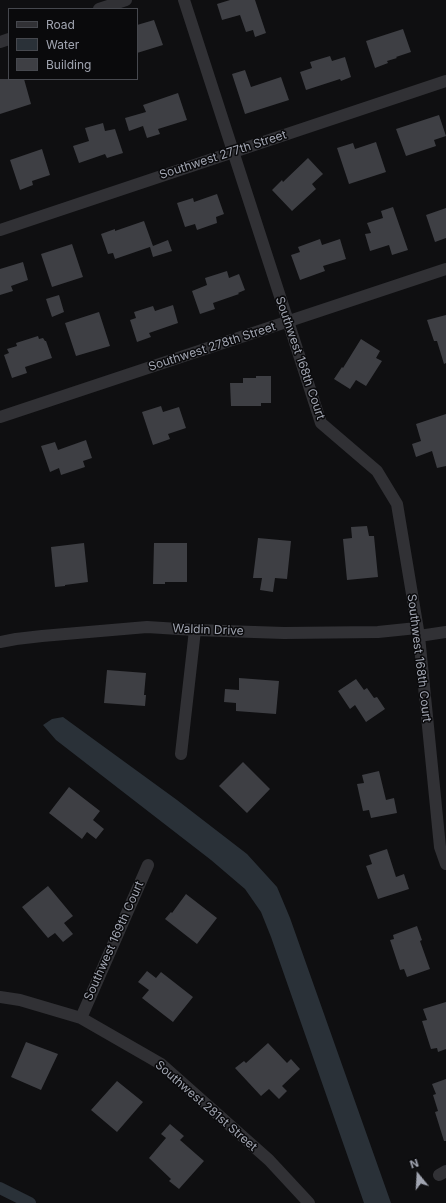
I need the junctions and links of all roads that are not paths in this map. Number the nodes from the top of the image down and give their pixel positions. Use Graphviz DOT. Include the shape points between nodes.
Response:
graph roads {
  1 [pos="126,0"];
  2 [pos="184,0"];
  3 [pos="102,8"];
  4 [pos="446,81"];
  5 [pos="233,152"];
  6 [pos="0,230"];
  7 [pos="446,268"];
  8 [pos="288,322"];
  9 [pos="0,417"];
  10 [pos="194,630"];
  11 [pos="418,632"];
  12 [pos="446,632"];
  13 [pos="0,642"];
  14 [pos="181,754"];
  15 [pos="446,864"];
  16 [pos="148,865"];
  17 [pos="0,998"];
  18 [pos="81,1018"];
  19 [pos="309,1203"];
  1 -- 3 [label="street"];
  2 -- 5 [label="street, Southwest 168th Court"];
  4 -- 5 [label="street, Southwest 277th Street"];
  5 -- 6 [label="street, Southwest 277th Street"];
  5 -- 8 [label="street, Southwest 168th Court"];
  7 -- 8 [label="street, Southwest 278th Street"];
  8 -- 9 [label="street, Southwest 278th Street"];
  8 -- 11 [label="street, Southwest 168th Court" via="322,423 377,471 397,504"];
  10 -- 11 [label="street, Waldin Drive" via="284,633"];
  10 -- 13 [label="street, Waldin Drive" via="147,627"];
  10 -- 14 [label="street"];
  11 -- 12 [label="street, Waldin Drive"];
  11 -- 15 [label="street, Southwest 168th Court" via="440,847"];
  16 -- 18 [label="street, Southwest 169th Court"];
  17 -- 18 [label="street, Southwest 281st Street" via="20,1000"];
  18 -- 19 [label="street, Southwest 281st Street" via="161,1064 268,1160"];
}
